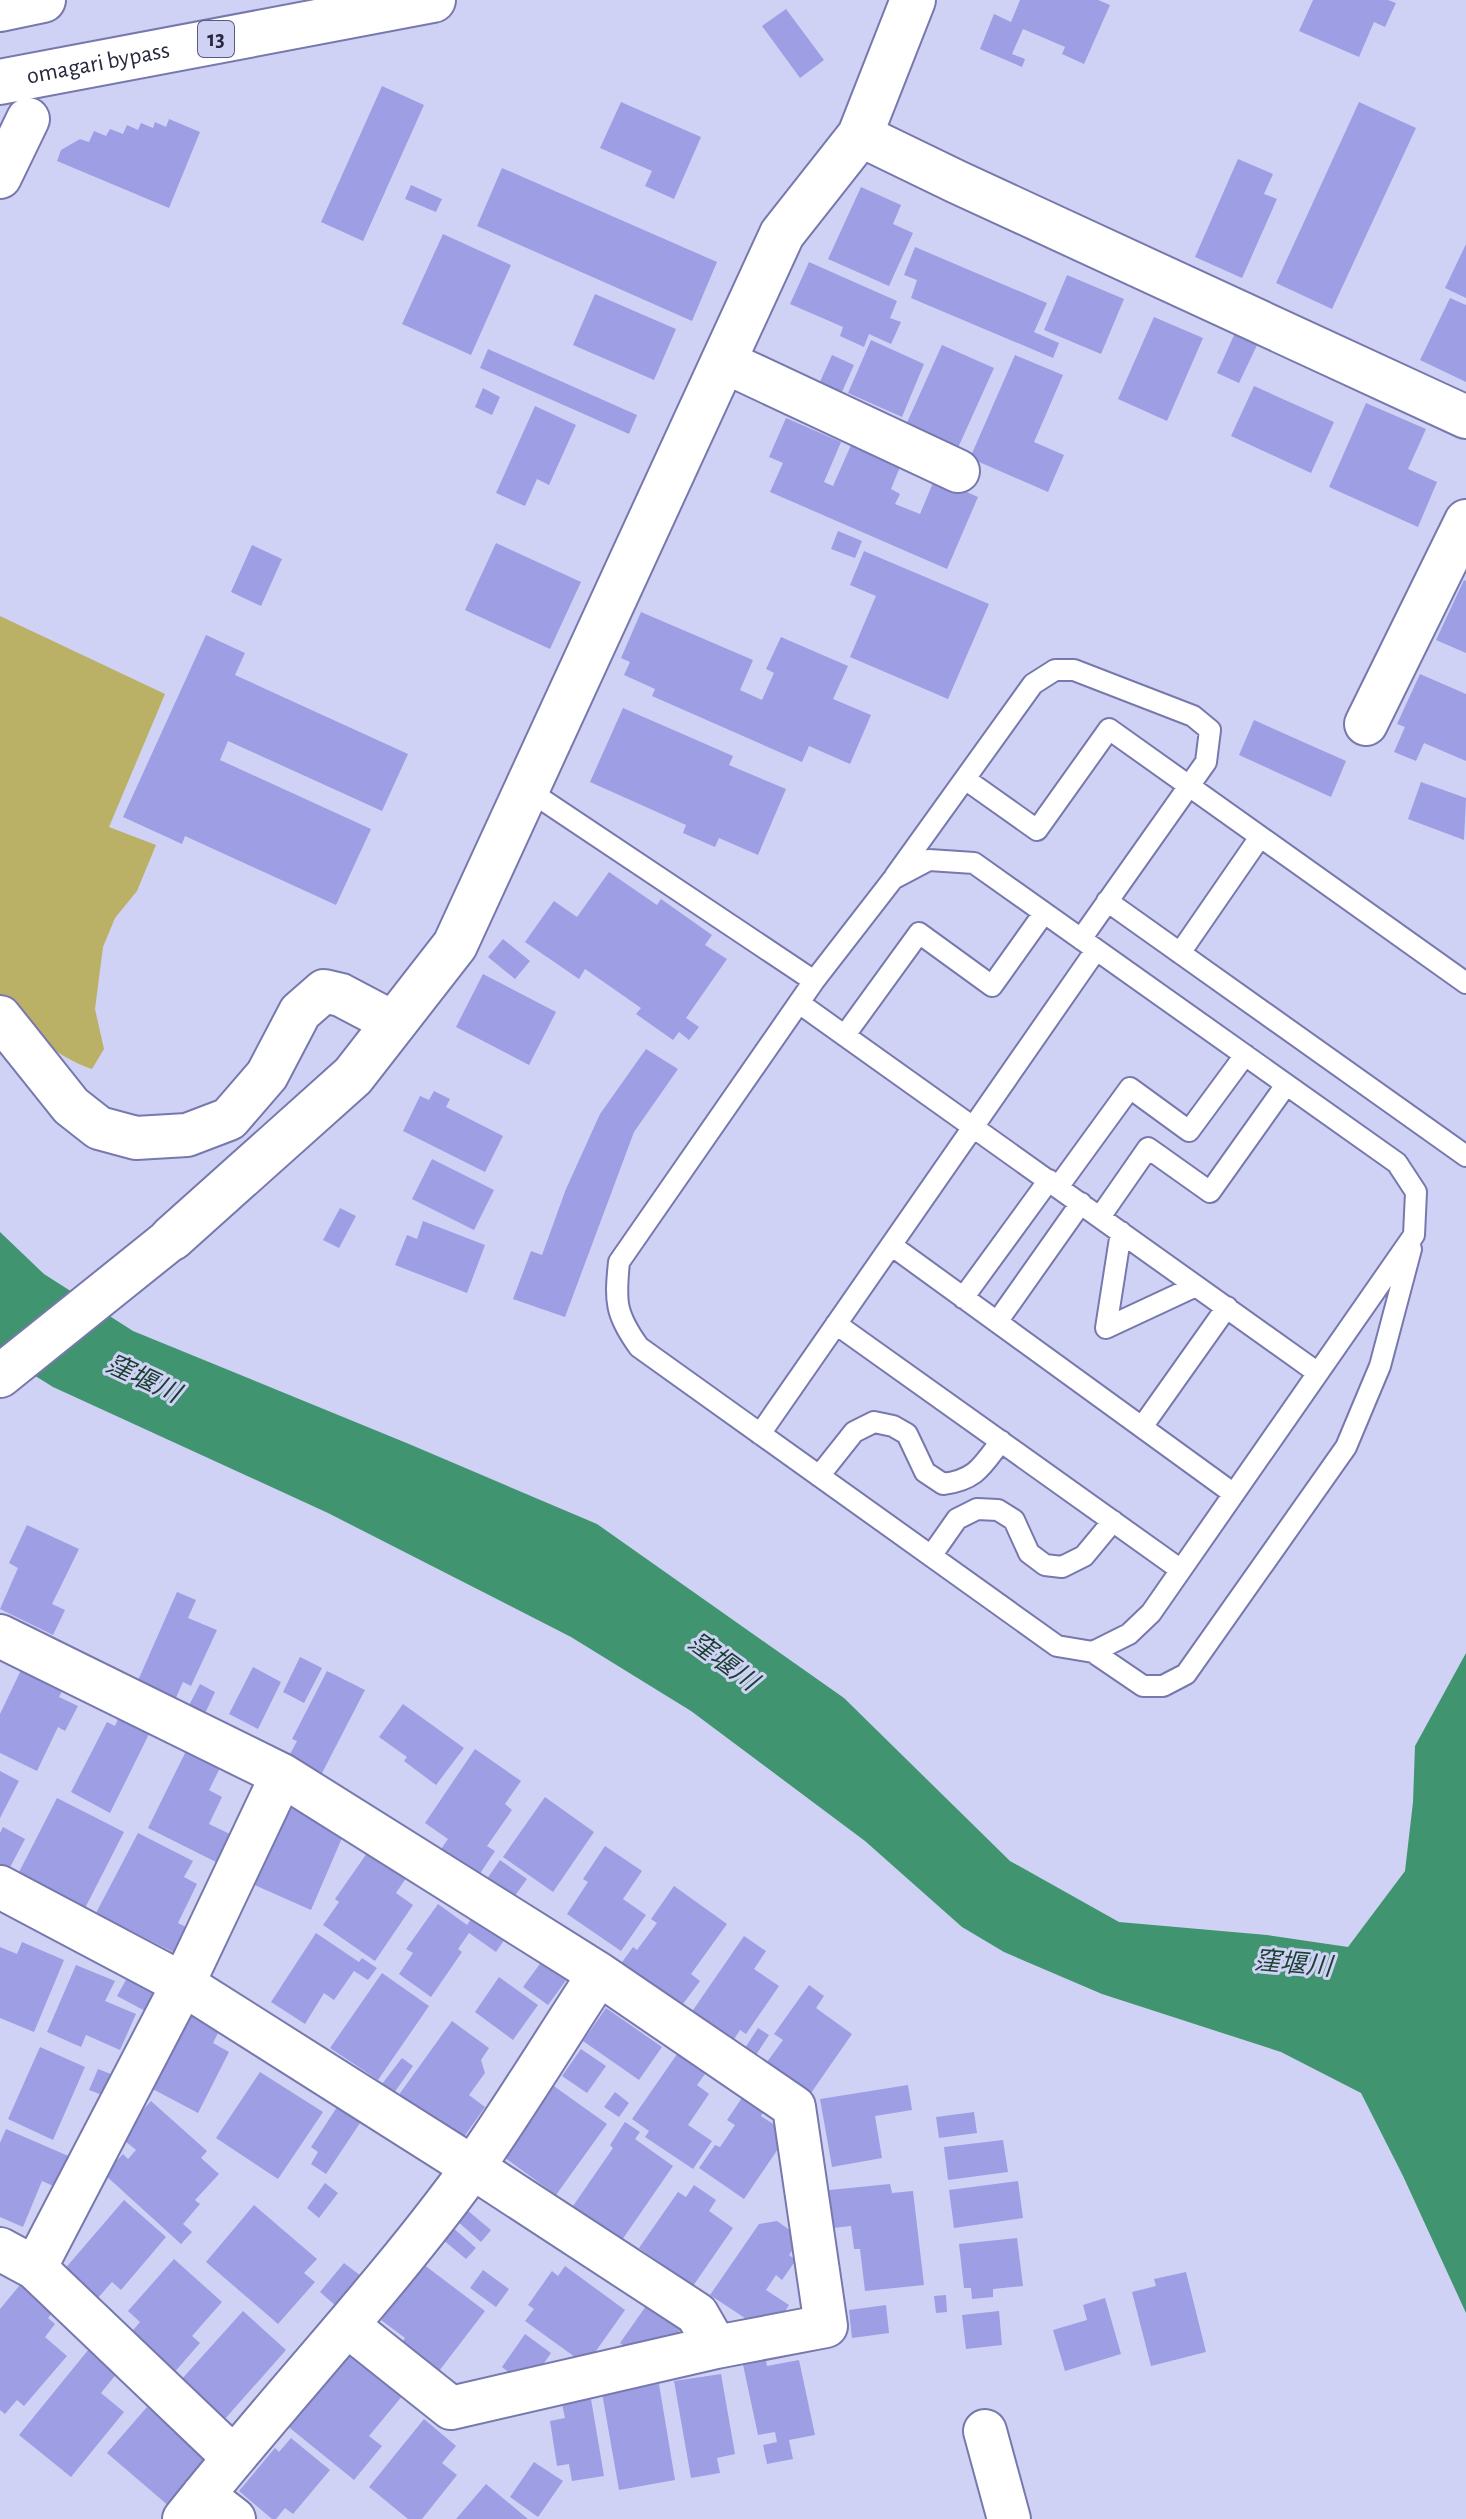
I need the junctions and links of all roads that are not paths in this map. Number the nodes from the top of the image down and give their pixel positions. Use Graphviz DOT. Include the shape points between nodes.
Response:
graph roads {
  1 [pos="43,0"];
  2 [pos="433,0"];
  3 [pos="913,0"];
  4 [pos="0,9"];
  5 [pos="0,82"];
  6 [pos="28,119"];
  7 [pos="860,135"];
  8 [pos="0,177"];
  9 [pos="723,361"];
  10 [pos="1466,417"];
  11 [pos="958,471"];
  12 [pos="1466,521"];
  13 [pos="1366,724"];
  14 [pos="965,779"];
  15 [pos="1188,786"];
  16 [pos="528,790"];
  17 [pos="1260,837"];
  18 [pos="893,879"];
  19 [pos="1107,901"];
  20 [pos="1044,913"];
  21 [pos="1089,945"];
  22 [pos="1180,953"];
  23 [pos="814,981"];
  24 [pos="1466,983"];
  25 [pos="799,1003"];
  26 [pos="0,1017"];
  27 [pos="394,1023"];
  28 [pos="845,1035"];
  29 [pos="1245,1055"];
  30 [pos="1286,1085"];
  31 [pos="973,1126"];
  32 [pos="1466,1156"];
  33 [pos="1053,1184"];
  34 [pos="1081,1203"];
  35 [pos="1100,1217"];
  36 [pos="1121,1232"];
  37 [pos="1414,1235"];
  38 [pos="172,1238"];
  39 [pos="891,1245"];
  40 [pos="1196,1286"];
  41 [pos="963,1298"];
  42 [pos="1227,1307"];
  43 [pos="997,1322"];
  44 [pos="836,1324"];
  45 [pos="1318,1373"];
  46 [pos="0,1376"];
  47 [pos="1142,1427"];
  48 [pos="760,1434"];
  49 [pos="1001,1441"];
  50 [pos="819,1476"];
  51 [pos="1234,1494"];
  52 [pos="1113,1521"];
  53 [pos="931,1556"];
  54 [pos="1181,1570"];
  55 [pos="0,1636"];
  56 [pos="1093,1652"];
  57 [pos="282,1775"];
  58 [pos="0,1887"];
  59 [pos="599,1974"];
  60 [pos="183,1984"];
  61 [pos="472,2167"];
  62 [pos="17,2258"];
  63 [pos="348,2326"];
  64 [pos="716,2347"];
  65 [pos="985,2431"];
  66 [pos="233,2457"];
  67 [pos="207,2511"];
  68 [pos="1009,2519"];
  1 -- 4 [label="main road"];
  2 -- 5 [label="main road, omagari bypass / 13"];
  3 -- 7 [label="main road"];
  6 -- 8 [label="street"];
  7 -- 9 [label="main road" via="782,234"];
  7 -- 10 [label="street"];
  9 -- 11 [label="street"];
  9 -- 16 [label="main road"];
  12 -- 13 [label="street"];
  14 -- 15 [label="lane" via="1037,830 1109,729"];
  14 -- 15 [label="lane" via="1033,684 1055,670 1074,670 1193,716 1210,730 1206,762"];
  14 -- 18 [label="lane"];
  15 -- 17 [label="lane"];
  15 -- 19 [label="lane"];
  16 -- 23 [label="lane"];
  16 -- 27 [label="main road" via="455,945"];
  17 -- 22 [label="lane"];
  17 -- 24 [label="lane"];
  18 -- 20 [label="lane" via="929,860 974,863"];
  18 -- 23 [label="lane"];
  19 -- 21 [label="lane"];
  19 -- 22 [label="lane"];
  20 -- 21 [label="lane"];
  20 -- 28 [label="lane" via="992,986 919,933"];
  21 -- 29 [label="lane"];
  21 -- 31 [label="lane"];
  22 -- 32 [label="lane"];
  23 -- 25 [label="lane"];
  25 -- 28 [label="lane"];
  25 -- 48 [label="lane" via="619,1262 616,1294 621,1323 639,1347"];
  26 -- 27 [label="street" via="71,1106 99,1128 136,1138 187,1135 229,1119 267,1075 300,1012 324,991"];
  27 -- 38 [label="main road" via="353,1076"];
  28 -- 31 [label="lane"];
  29 -- 30 [label="lane"];
  29 -- 33 [label="lane" via="1189,1131 1130,1088"];
  30 -- 35 [label="lane" via="1210,1192 1148,1148"];
  30 -- 37 [label="lane" via="1397,1163 1416,1192"];
  31 -- 33 [label="lane"];
  31 -- 39 [label="lane"];
  33 -- 34 [label="lane"];
  33 -- 41 [label="lane"];
  34 -- 35 [label="lane"];
  34 -- 43 [label="lane"];
  35 -- 36 [label="lane"];
  36 -- 40 [label="lane"];
  36 -- 40 [label="lane" via="1106,1328"];
  37 -- 45 [label="lane"];
  37 -- 56 [label="lane" via="1380,1366 1346,1447 1186,1674 1163,1686 1143,1686"];
  38 -- 46 [label="street"];
  39 -- 41 [label="lane"];
  39 -- 44 [label="lane"];
  40 -- 42 [label="lane"];
  41 -- 43 [label="lane"];
  42 -- 45 [label="lane"];
  42 -- 47 [label="lane"];
  43 -- 47 [label="lane"];
  44 -- 48 [label="lane"];
  44 -- 49 [label="lane"];
  45 -- 51 [label="lane"];
  47 -- 51 [label="lane"];
  48 -- 50 [label="lane"];
  49 -- 50 [label="lane" via="978,1472 962,1482 943,1484 925,1472 907,1434 874,1422 854,1432"];
  49 -- 52 [label="lane"];
  50 -- 53 [label="lane"];
  51 -- 54 [label="lane"];
  52 -- 53 [label="lane" via="1084,1556 1062,1567 1045,1565 1029,1553 1014,1520 998,1510 977,1509 957,1519"];
  52 -- 54 [label="lane"];
  53 -- 56 [label="lane" via="1057,1646"];
  54 -- 56 [label="lane" via="1129,1634"];
  55 -- 57 [label="street"];
  57 -- 59 [label="street"];
  57 -- 60 [label="street"];
  58 -- 60 [label="street"];
  59 -- 61 [label="street"];
  59 -- 64 [label="street" via="794,2107 826,2326"];
  60 -- 61 [label="street"];
  60 -- 62 [label="street"];
  61 -- 63 [label="street"];
  61 -- 64 [label="street" via="697,2314"];
  62 -- 66 [label="street"];
  63 -- 64 [label="street" via="451,2408"];
  63 -- 66 [label="street"];
  65 -- 68 [label="street"];
  66 -- 67 [label="street"];
}
